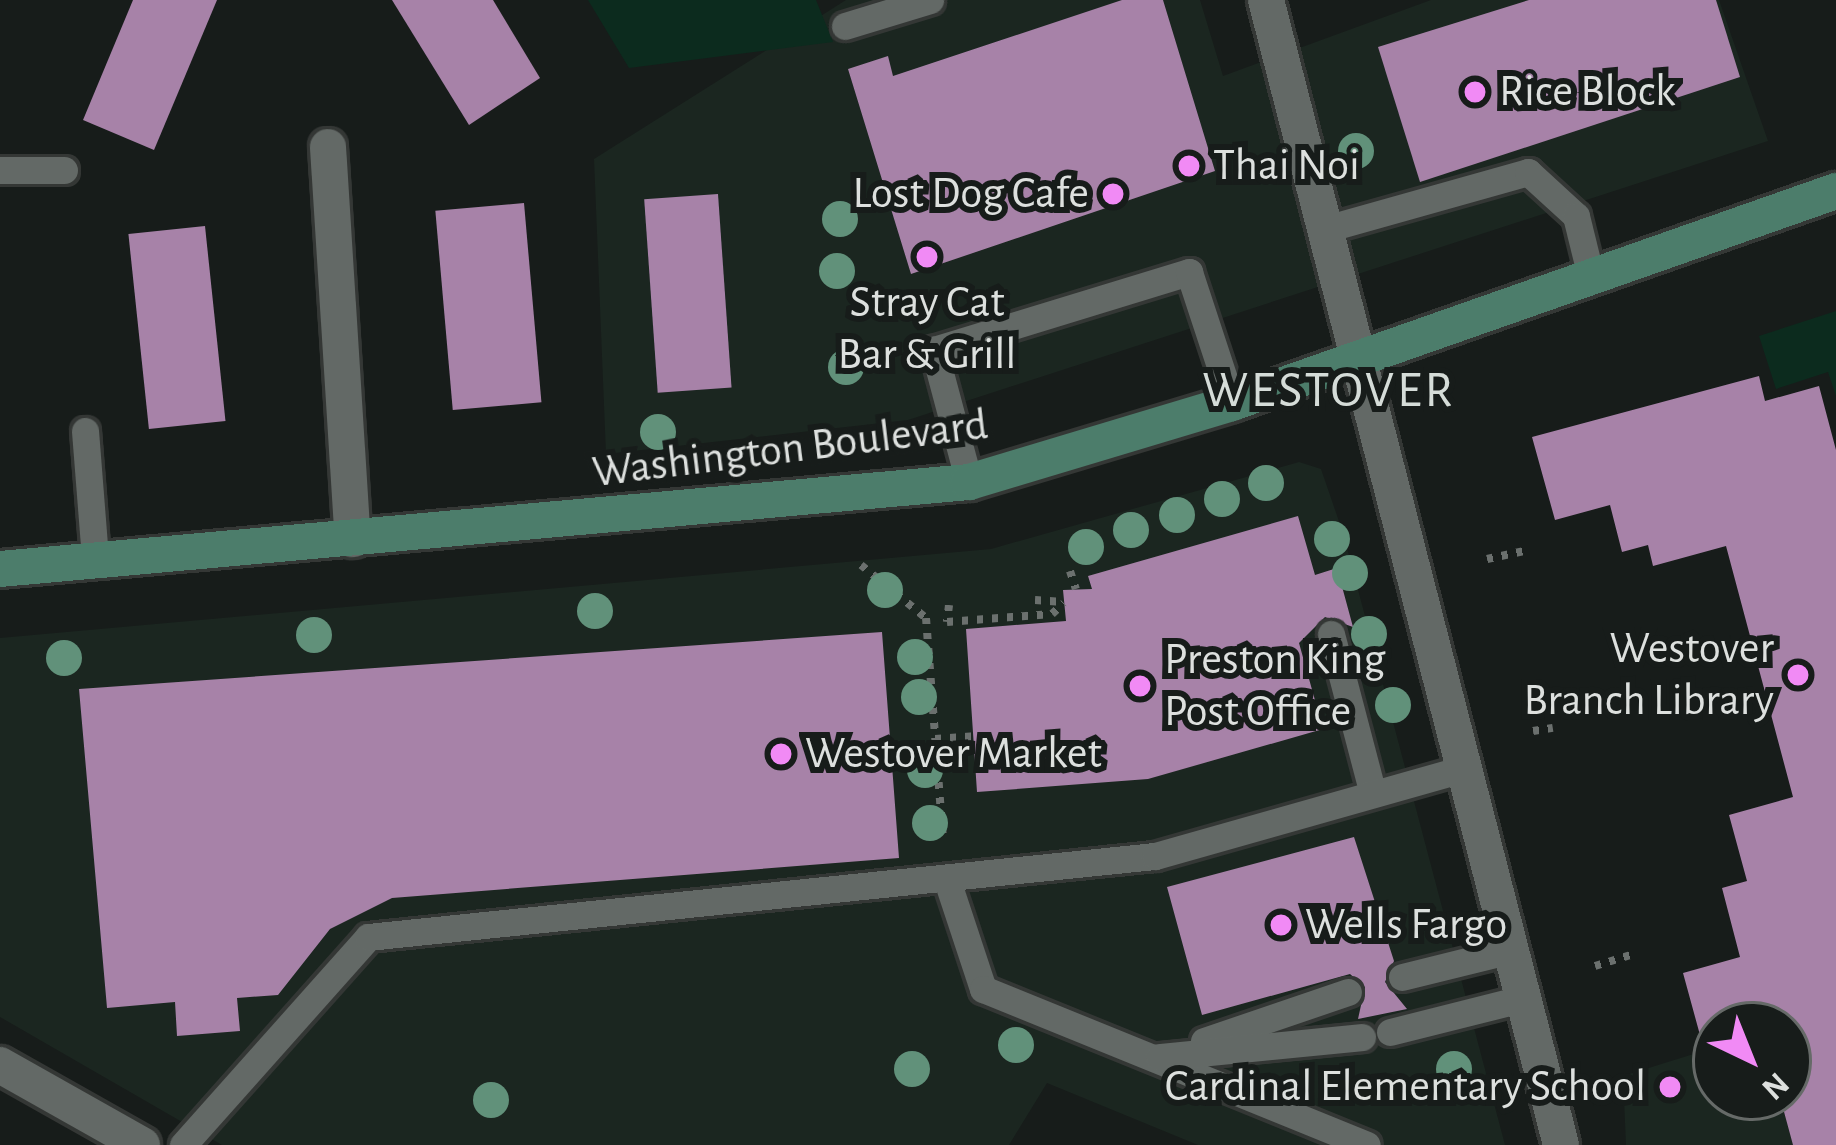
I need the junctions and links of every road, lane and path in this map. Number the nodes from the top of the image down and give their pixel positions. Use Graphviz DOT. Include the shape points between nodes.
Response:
graph roads {
  1 [pos="930,0"];
  2 [pos="1266,0"];
  3 [pos="845,26"];
  4 [pos="328,147"];
  5 [pos="0,170"];
  6 [pos="64,170"];
  7 [pos="1836,190"];
  8 [pos="1329,228"];
  9 [pos="1592,277"];
  10 [pos="1356,360"];
  11 [pos="1232,403"];
  12 [pos="85,431"];
  13 [pos="969,482"];
  14 [pos="353,539"];
  15 [pos="1529,550"];
  16 [pos="95,560"];
  17 [pos="1487,560"];
  18 [pos="861,565"];
  19 [pos="0,569"];
  20 [pos="1070,571"];
  21 [pos="1076,589"];
  22 [pos="1035,600"];
  23 [pos="949,605"];
  24 [pos="1331,634"];
  25 [pos="1553,728"];
  26 [pos="1533,731"];
  27 [pos="974,736"];
  28 [pos="935,739"];
  29 [pos="1462,769"];
  30 [pos="1373,794"];
  31 [pos="947,880"];
  32 [pos="1511,950"];
  33 [pos="1637,953"];
  34 [pos="1595,966"];
  35 [pos="1402,977"];
  36 [pos="1348,992"];
  37 [pos="1525,998"];
  38 [pos="1390,1032"];
  39 [pos="1361,1037"];
  40 [pos="1155,1058"];
  41 [pos="0,1065"];
  42 [pos="142,1145"];
  43 [pos="183,1145"];
  44 [pos="1367,1145"];
  45 [pos="1562,1145"];
  1 -- 3 [label="lane"];
  2 -- 8 [label="street"];
  4 -- 14 [label="street"];
  5 -- 6 [label="lane"];
  7 -- 9 [label="main road, Washington Boulevard"];
  8 -- 9 [label="lane" via="1528,172 1576,216"];
  8 -- 10 [label="street"];
  9 -- 10 [label="main road, Washington Boulevard"];
  10 -- 11 [label="main road, Washington Boulevard"];
  10 -- 29 [label="street"];
  11 -- 13 [label="main road, Washington Boulevard"];
  11 -- 13 [label="lane" via="1189,272 934,350"];
  12 -- 16 [label="lane"];
  13 -- 14 [label="main road, Washington Boulevard"];
  14 -- 16 [label="main road, Washington Boulevard"];
  15 -- 17 [label="path"];
  16 -- 19 [label="main road, Washington Boulevard"];
  18 -- 28 [label="path" via="926,618"];
  20 -- 21 [label="path"];
  22 -- 23 [label="path" via="1064,603 1052,614 947,622"];
  24 -- 30 [label="lane"];
  25 -- 26 [label="path"];
  27 -- 28 [label="path"];
  28 -- 31 [label="path"];
  29 -- 30 [label="lane"];
  29 -- 32 [label="street"];
  30 -- 31 [label="lane" via="1156,856"];
  31 -- 40 [label="lane" via="983,989"];
  31 -- 43 [label="lane" via="368,938"];
  32 -- 35 [label="lane"];
  32 -- 37 [label="street"];
  33 -- 34 [label="path"];
  36 -- 40 [label="lane"];
  37 -- 38 [label="lane"];
  37 -- 45 [label="street"];
  39 -- 40 [label="lane"];
  40 -- 44 [label="lane"];
  41 -- 42 [label="street"];
}
